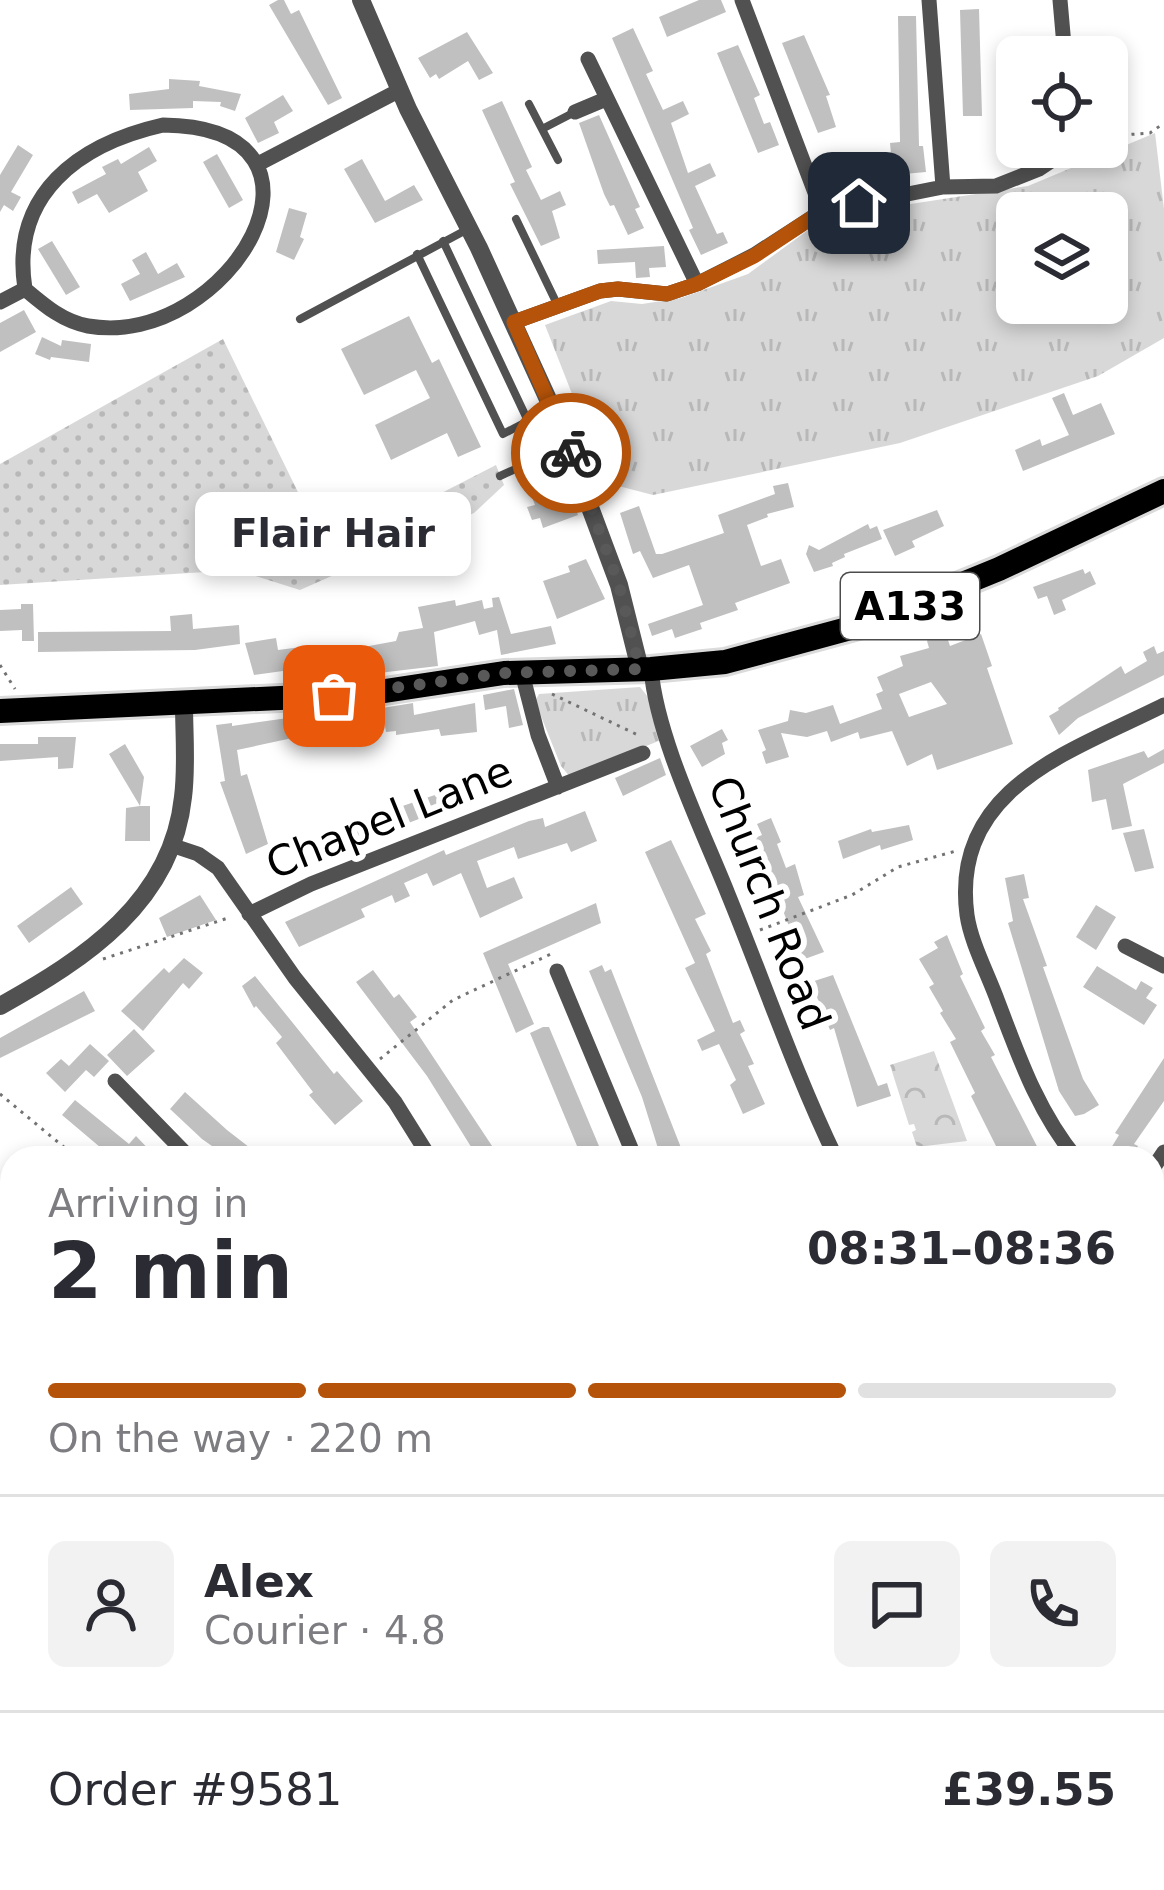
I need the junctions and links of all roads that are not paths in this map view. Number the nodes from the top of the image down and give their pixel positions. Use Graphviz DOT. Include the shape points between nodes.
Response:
graph roads {
  1 [pos="362,0"];
  2 [pos="742,0"];
  3 [pos="928,0"];
  4 [pos="1060,0"];
  5 [pos="1063,36"];
  6 [pos="588,59"];
  7 [pos="400,90"];
  8 [pos="606,99"];
  9 [pos="530,104"];
  10 [pos="574,112"];
  11 [pos="542,129"];
  12 [pos="558,160"];
  13 [pos="258,164"];
  14 [pos="1042,168"];
  15 [pos="943,187"];
  16 [pos="822,211"];
  17 [pos="516,219"];
  18 [pos="470,228"];
  19 [pos="443,241"];
  20 [pos="416,254"];
  21 [pos="697,284"];
  22 [pos="25,289"];
  23 [pos="0,302"];
  24 [pos="557,306"];
  25 [pos="300,319"];
  26 [pos="514,322"];
  27 [pos="568,445"];
  28 [pos="500,476"];
  29 [pos="1164,491"];
  30 [pos="956,587"];
  31 [pos="876,620"];
  32 [pos="944,626"];
  33 [pos="925,633"];
  34 [pos="645,669"];
  35 [pos="523,673"];
  36 [pos="184,703"];
  37 [pos="1164,705"];
  38 [pos="0,711"];
  39 [pos="648,748"];
  40 [pos="558,787"];
  41 [pos="171,845"];
  42 [pos="249,914"];
  43 [pos="1125,946"];
  44 [pos="1164,966"];
  45 [pos="556,971"];
  46 [pos="0,1006"];
  47 [pos="115,1081"];
  48 [pos="178,1146"];
  49 [pos="423,1146"];
  50 [pos="630,1146"];
  51 [pos="831,1146"];
  52 [pos="1068,1146"];
  1 -- 7 [label="street"];
  2 -- 16 [label="street"];
  3 -- 15 [label="street"];
  4 -- 5 [label="street"];
  6 -- 8 [label="street"];
  7 -- 13 [label="street"];
  7 -- 18 [label="street"];
  8 -- 10 [label="street"];
  8 -- 21 [label="street"];
  9 -- 11 [label="lane"];
  10 -- 11 [label="lane"];
  11 -- 12 [label="lane"];
  13 -- 22 [label="street" via="263,201 253,240 197,299 126,325 89,326 56,315"];
  13 -- 22 [label="street" via="242,146 190,125 127,133 96,147 34,207 22,247"];
  14 -- 15 [label="street" via="996,186"];
  15 -- 16 [label="street"];
  16 -- 21 [label="street"];
  17 -- 24 [label="lane"];
  18 -- 19 [label="lane"];
  18 -- 26 [label="street"];
  19 -- 20 [label="lane"];
  19 -- 20 [label="lane" via="528,421 503,434"];
  20 -- 25 [label="lane"];
  21 -- 24 [label="street" via="667,294 600,291"];
  22 -- 23 [label="street"];
  24 -- 26 [label="street"];
  26 -- 27 [label="street"];
  27 -- 28 [label="lane"];
  27 -- 34 [label="street"];
  29 -- 30 [label="main road, A133"];
  30 -- 31 [label="main road, A133"];
  30 -- 32 [label="lane" via="958,612"];
  31 -- 33 [label="lane" via="895,636"];
  31 -- 34 [label="main road, A133" via="725,662"];
  34 -- 35 [label="main road, A133"];
  34 -- 51 [label="street, Church Road"];
  35 -- 36 [label="main road, A133" via="365,694"];
  35 -- 40 [label="street, Chapel Lane"];
  36 -- 38 [label="main road, A133"];
  36 -- 41 [label="street" via="183,797"];
  37 -- 52 [label="street" via="1021,779 989,813 969,854 970,924 1034,1093"];
  39 -- 40 [label="street, Chapel Lane"];
  40 -- 42 [label="street, Chapel Lane"];
  41 -- 42 [label="street" via="211,860"];
  41 -- 46 [label="street" via="143,898 113,932"];
  42 -- 49 [label="street"];
  43 -- 44 [label="street"];
  45 -- 50 [label="street"];
  47 -- 48 [label="street"];
}
